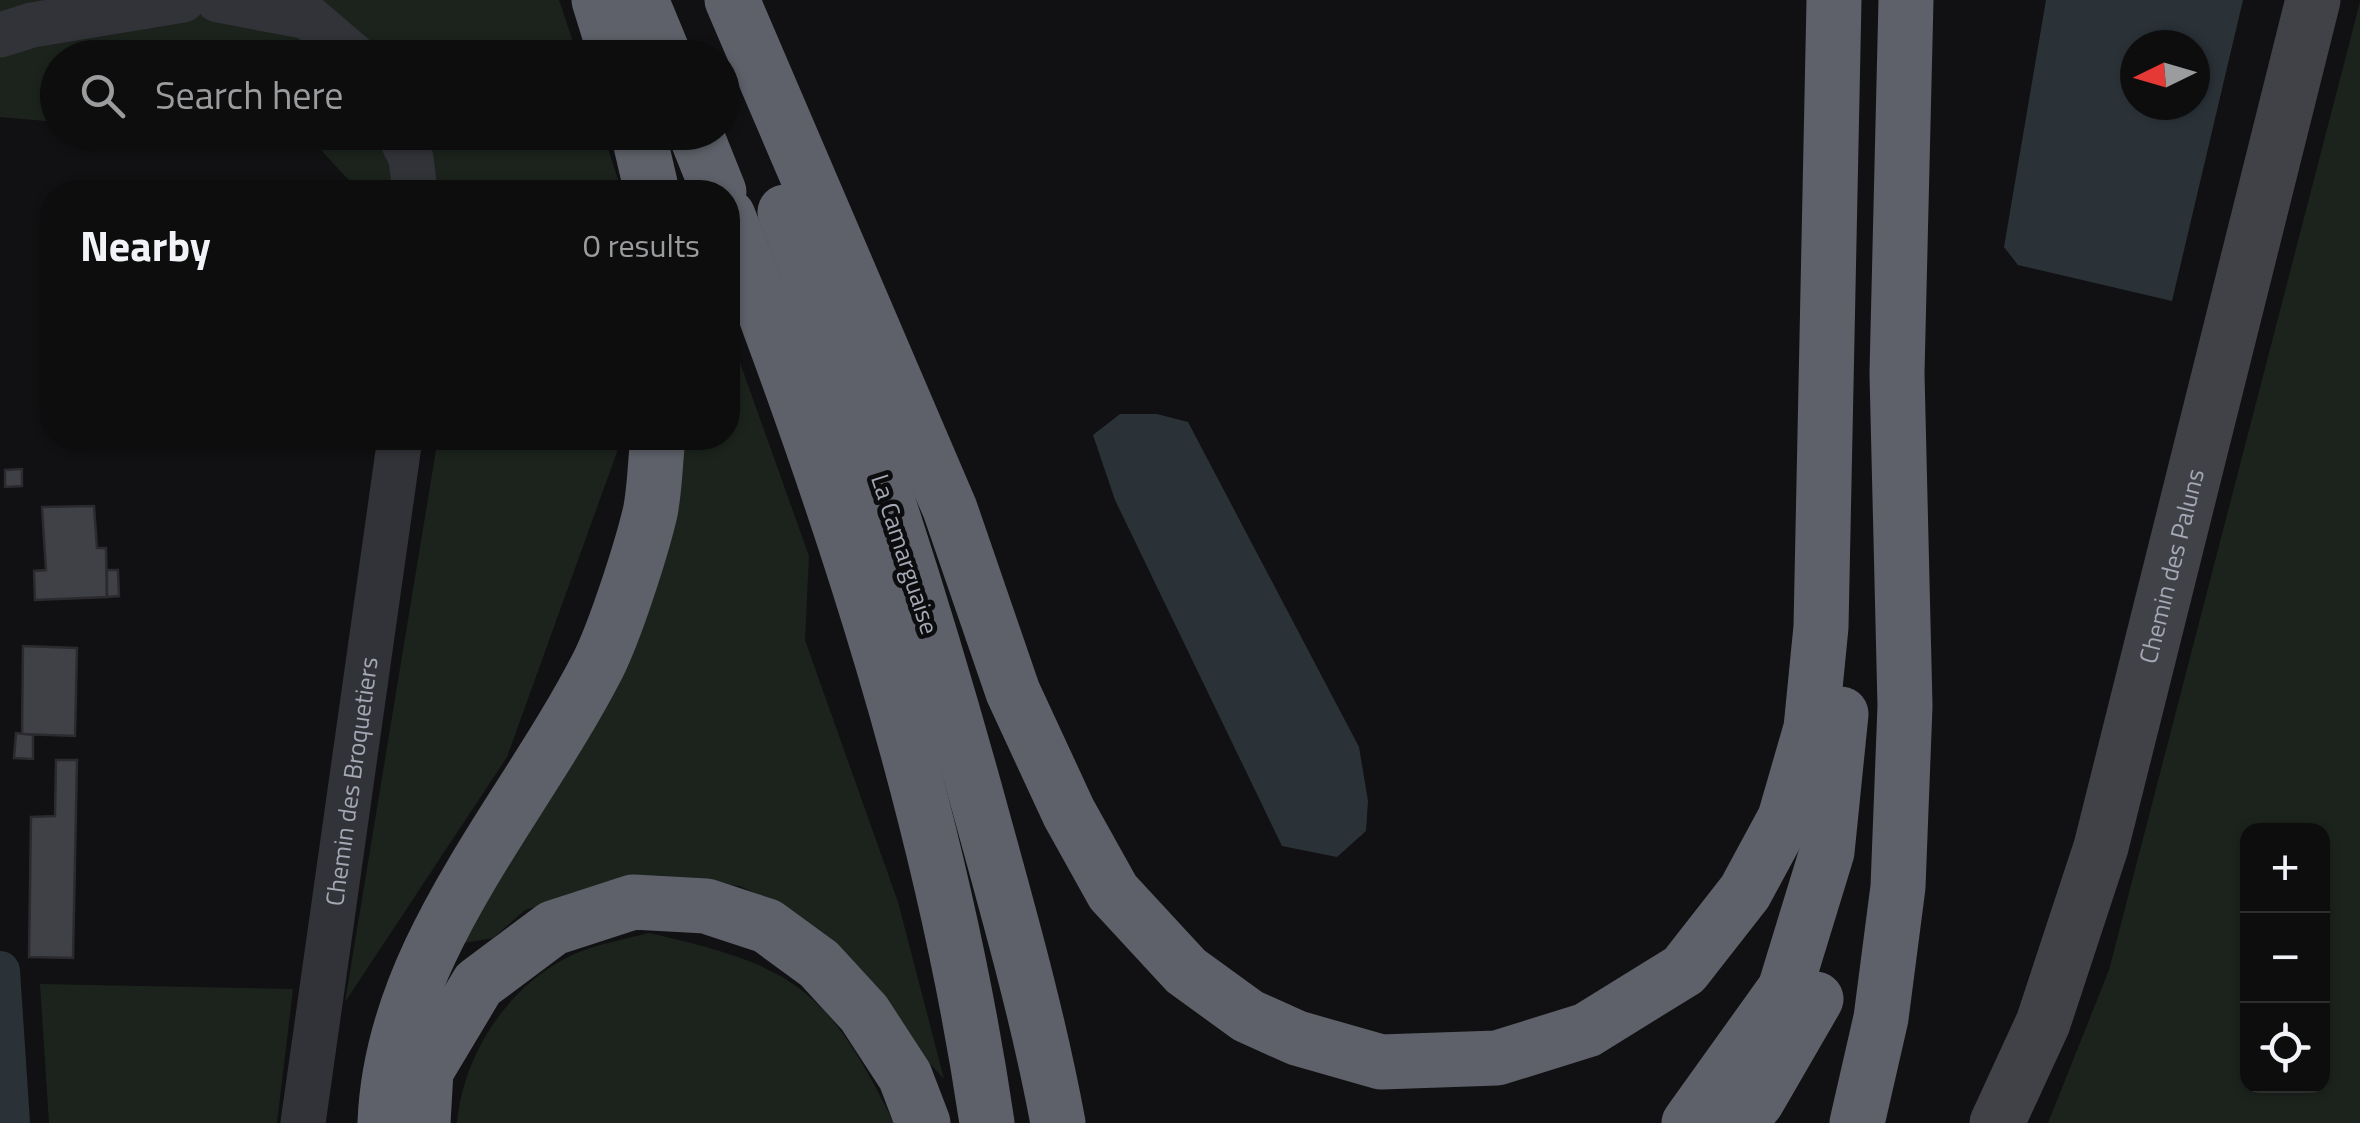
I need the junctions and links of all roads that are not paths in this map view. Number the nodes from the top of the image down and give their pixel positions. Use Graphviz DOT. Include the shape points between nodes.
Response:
graph roads {
  1 [pos="183,0"];
  2 [pos="218,0"];
  3 [pos="600,0"];
  4 [pos="641,0"];
  5 [pos="704,0"];
  6 [pos="732,0"];
  7 [pos="1834,0"];
  8 [pos="1906,0"];
  9 [pos="2313,0"];
  10 [pos="0,35"];
  11 [pos="335,40"];
  12 [pos="612,40"];
  13 [pos="658,40"];
  14 [pos="719,40"];
  15 [pos="740,93"];
  16 [pos="407,150"];
  17 [pos="642,150"];
  18 [pos="702,150"];
  19 [pos="414,180"];
  20 [pos="649,180"];
  21 [pos="713,180"];
  22 [pos="1829,191"];
  23 [pos="740,250"];
  24 [pos="1898,372"];
  25 [pos="398,450"];
  26 [pos="657,450"];
  27 [pos="302,1123"];
  28 [pos="386,1123"];
  29 [pos="423,1123"];
  30 [pos="923,1123"];
  31 [pos="987,1123"];
  32 [pos="1058,1123"];
  33 [pos="1689,1123"];
  34 [pos="1738,1123"];
  35 [pos="1856,1123"];
  36 [pos="1997,1123"];
  1 -- 10 [label="street"];
  2 -- 11 [label="street" via="308,17"];
  3 -- 12 [label="highway"];
  4 -- 13 [label="highway"];
  5 -- 14 [label="highway, La Camarguaise"];
  6 -- 22 [label="highway" via="950,509 1013,692 1113,892 1186,971 1248,1016 1382,1062 1496,1058 1587,1030 1684,970 1745,892 1785,818 1811,728 1821,627"];
  7 -- 22 [label="highway"];
  8 -- 24 [label="highway"];
  9 -- 36 [label="street, Chemin des Paluns" via="2101,847 2043,1023"];
  15 -- 32 [label="highway, La Camarguaise" via="830,327 930,627 1040,1026"];
  16 -- 19 [label="street"];
  17 -- 20 [label="highway"];
  18 -- 21 [label="highway"];
  22 -- 33 [label="highway" via="1848,651 1827,852 1785,989"];
  23 -- 31 [label="highway" via="863,602 950,936"];
  24 -- 34 [label="highway" via="1862,858 1822,988"];
  24 -- 35 [label="highway" via="1905,706 1898,887 1882,1018"];
  25 -- 27 [label="street, Chemin des Broquetiers"];
  26 -- 28 [label="highway" via="650,513 599,662 472,874 411,995 386,1096"];
  29 -- 30 [label="highway" via="426,1071 478,984 552,928 633,902 706,906 767,926 819,964 864,1013 905,1076"];
}
